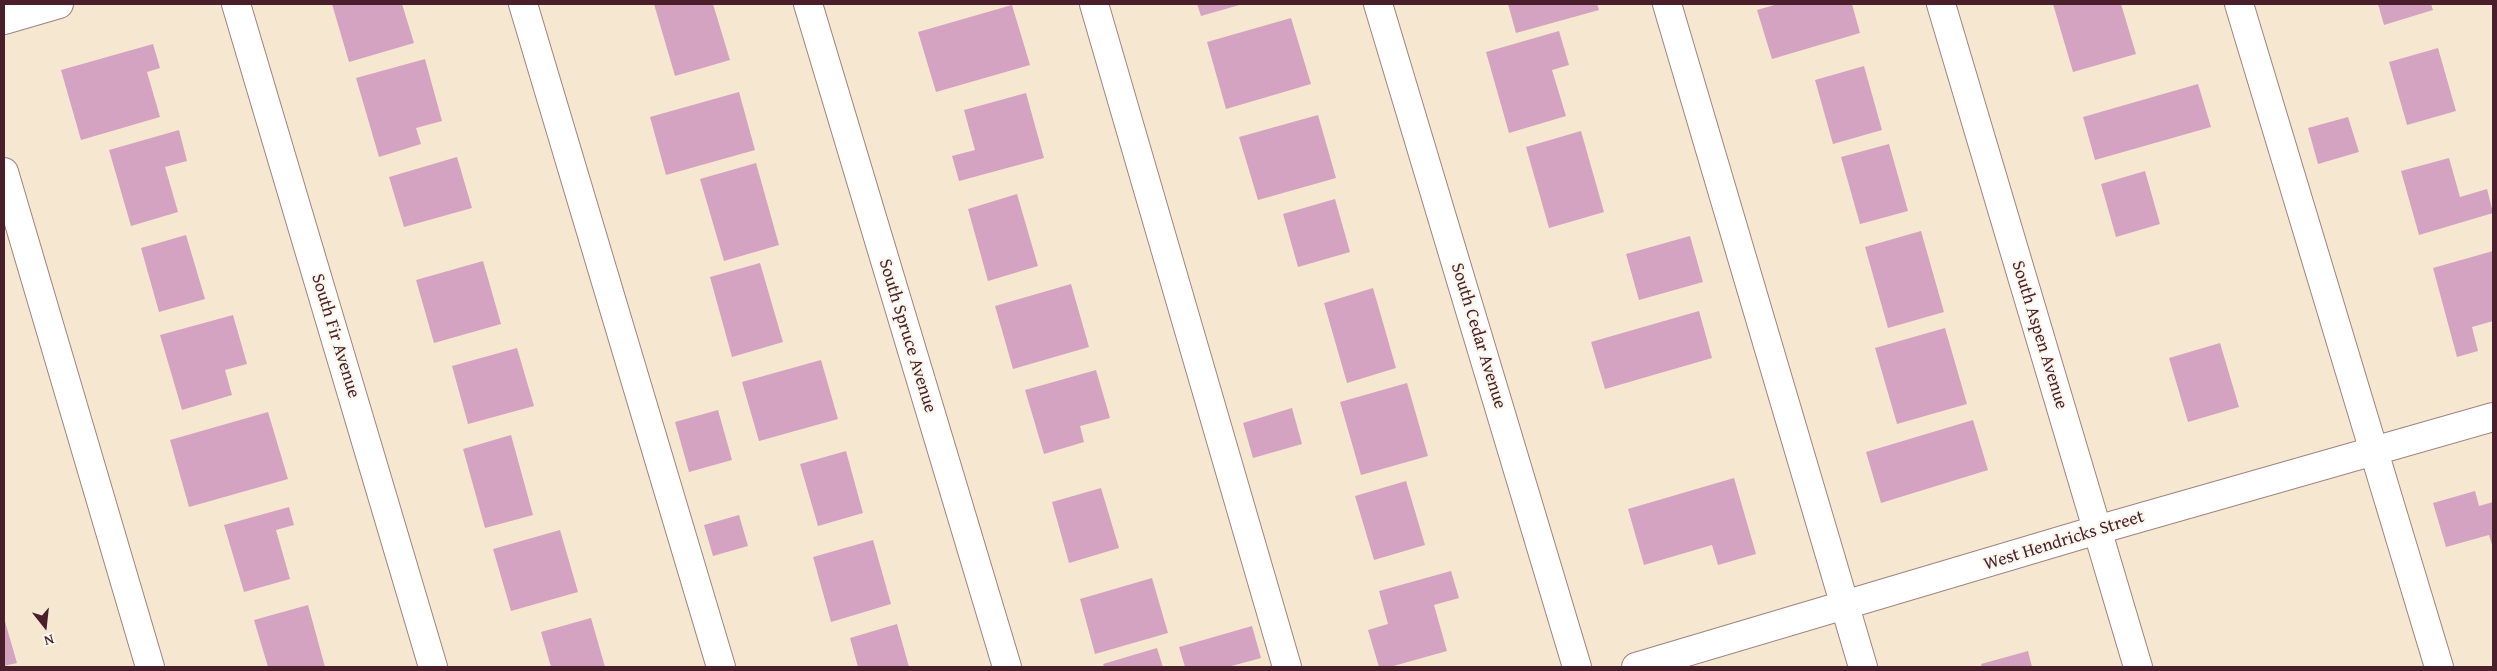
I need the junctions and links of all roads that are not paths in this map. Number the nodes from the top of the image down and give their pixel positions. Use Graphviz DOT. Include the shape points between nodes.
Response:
graph roads {
  1 [pos="59,4"];
  2 [pos="236,4"];
  3 [pos="523,4"];
  4 [pos="808,4"];
  5 [pos="1094,4"];
  6 [pos="1378,4"];
  7 [pos="1667,4"];
  8 [pos="1941,4"];
  9 [pos="2239,4"];
  10 [pos="4,20"];
  11 [pos="4,172"];
  12 [pos="2493,418"];
  13 [pos="2375,451"];
  14 [pos="2097,530"];
  15 [pos="1844,606"];
  16 [pos="150,667"];
  17 [pos="433,667"];
  18 [pos="721,667"];
  19 [pos="1007,667"];
  20 [pos="1287,667"];
  21 [pos="1577,667"];
  22 [pos="1636,667"];
  23 [pos="1863,667"];
  24 [pos="2138,667"];
  25 [pos="2439,667"];
  1 -- 10 [label="street"];
  2 -- 17 [label="street, South Fir Avenue"];
  3 -- 18 [label="street"];
  4 -- 19 [label="street, South Spruce Avenue"];
  5 -- 20 [label="street"];
  6 -- 21 [label="street, South Cedar Avenue"];
  7 -- 15 [label="street"];
  8 -- 14 [label="street, South Aspen Avenue"];
  9 -- 13 [label="street"];
  11 -- 16 [label="street"];
  12 -- 13 [label="street, West Hendricks Street"];
  13 -- 14 [label="street, West Hendricks Street"];
  13 -- 25 [label="street"];
  14 -- 15 [label="street, West Hendricks Street"];
  14 -- 24 [label="street, South Aspen Avenue"];
  15 -- 22 [label="street, West Hendricks Street"];
  15 -- 23 [label="street"];
}
